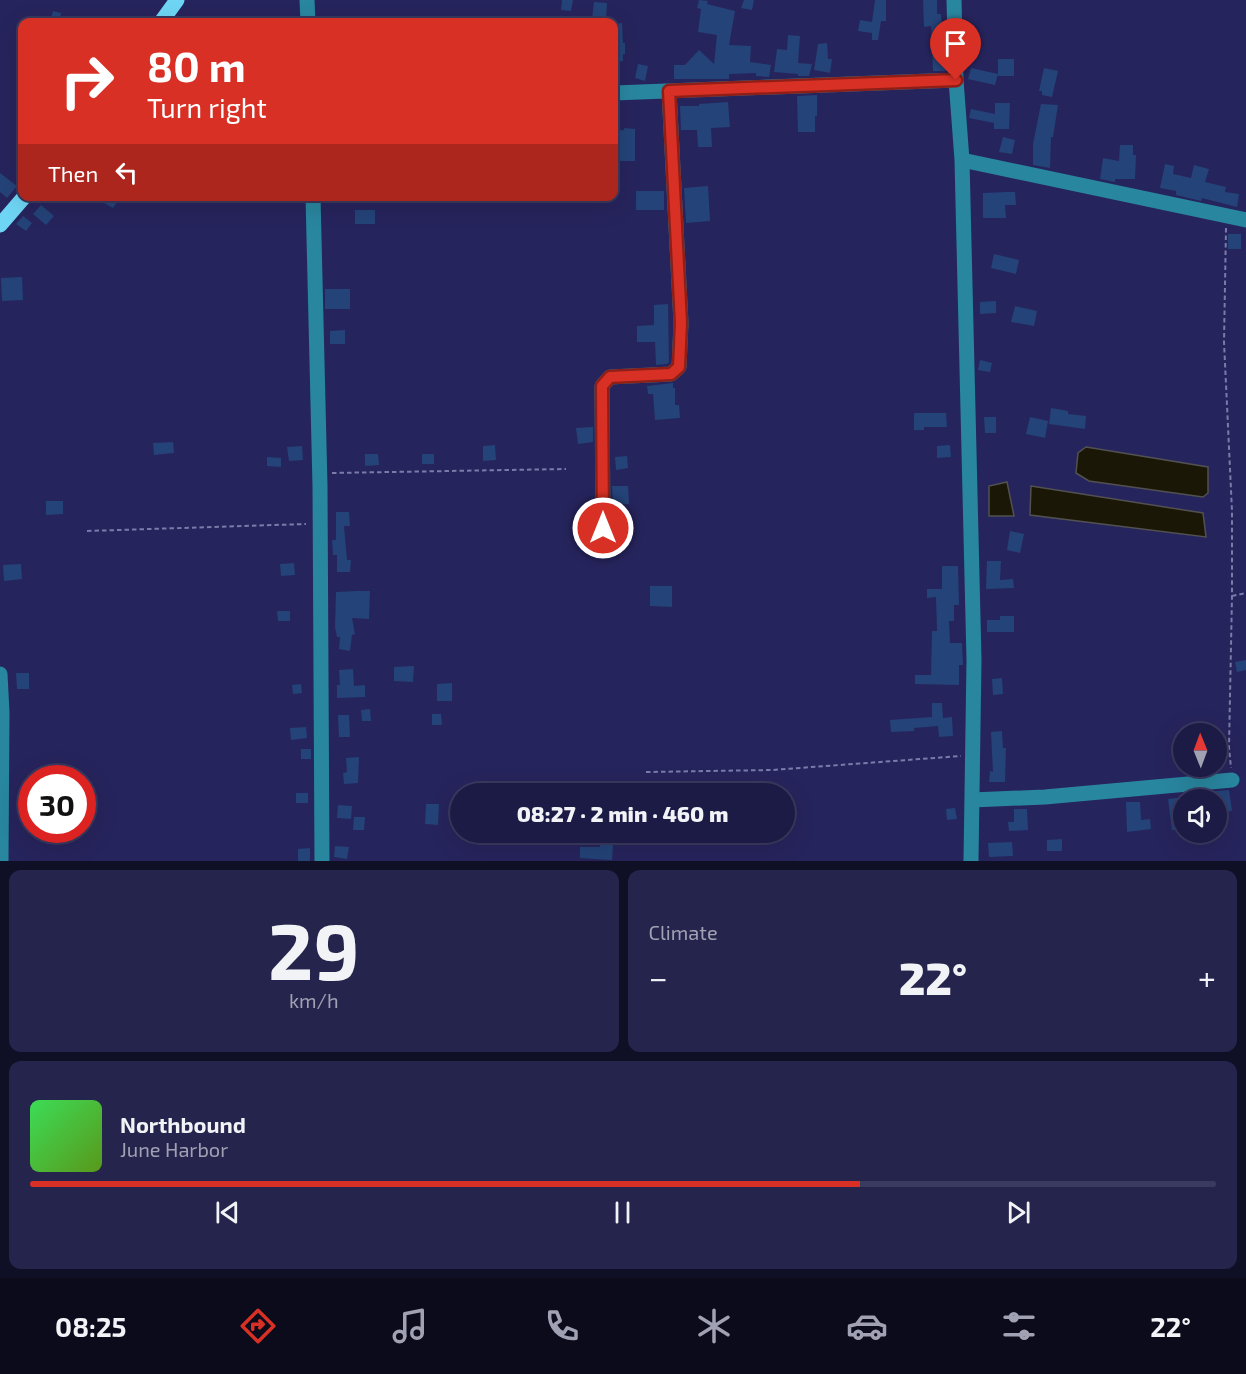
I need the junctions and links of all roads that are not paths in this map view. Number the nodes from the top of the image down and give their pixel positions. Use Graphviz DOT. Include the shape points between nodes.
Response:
graph roads {
  1 [pos="177,0"];
  2 [pos="307,0"];
  3 [pos="954,0"];
  4 [pos="164,18"];
  5 [pos="308,18"];
  6 [pos="956,80"];
  7 [pos="669,91"];
  8 [pos="618,93"];
  9 [pos="962,160"];
  10 [pos="22,201"];
  11 [pos="313,201"];
  12 [pos="1246,220"];
  13 [pos="0,225"];
  14 [pos="603,528"];
  15 [pos="0,674"];
  16 [pos="1232,780"];
  17 [pos="972,800"];
  18 [pos="0,861"];
  19 [pos="321,861"];
  20 [pos="971,861"];
  1 -- 4 [label="main road"];
  2 -- 5 [label="street"];
  3 -- 6 [label="street"];
  6 -- 7 [label="street"];
  6 -- 9 [label="street"];
  7 -- 8 [label="street"];
  7 -- 14 [label="street" via="681,323 679,367 671,374 610,377 602,386"];
  9 -- 12 [label="street"];
  9 -- 17 [label="street" via="974,660"];
  10 -- 13 [label="main road"];
  11 -- 19 [label="street" via="320,524"];
  15 -- 18 [label="street"];
  16 -- 17 [label="street"];
  17 -- 20 [label="street"];
}
